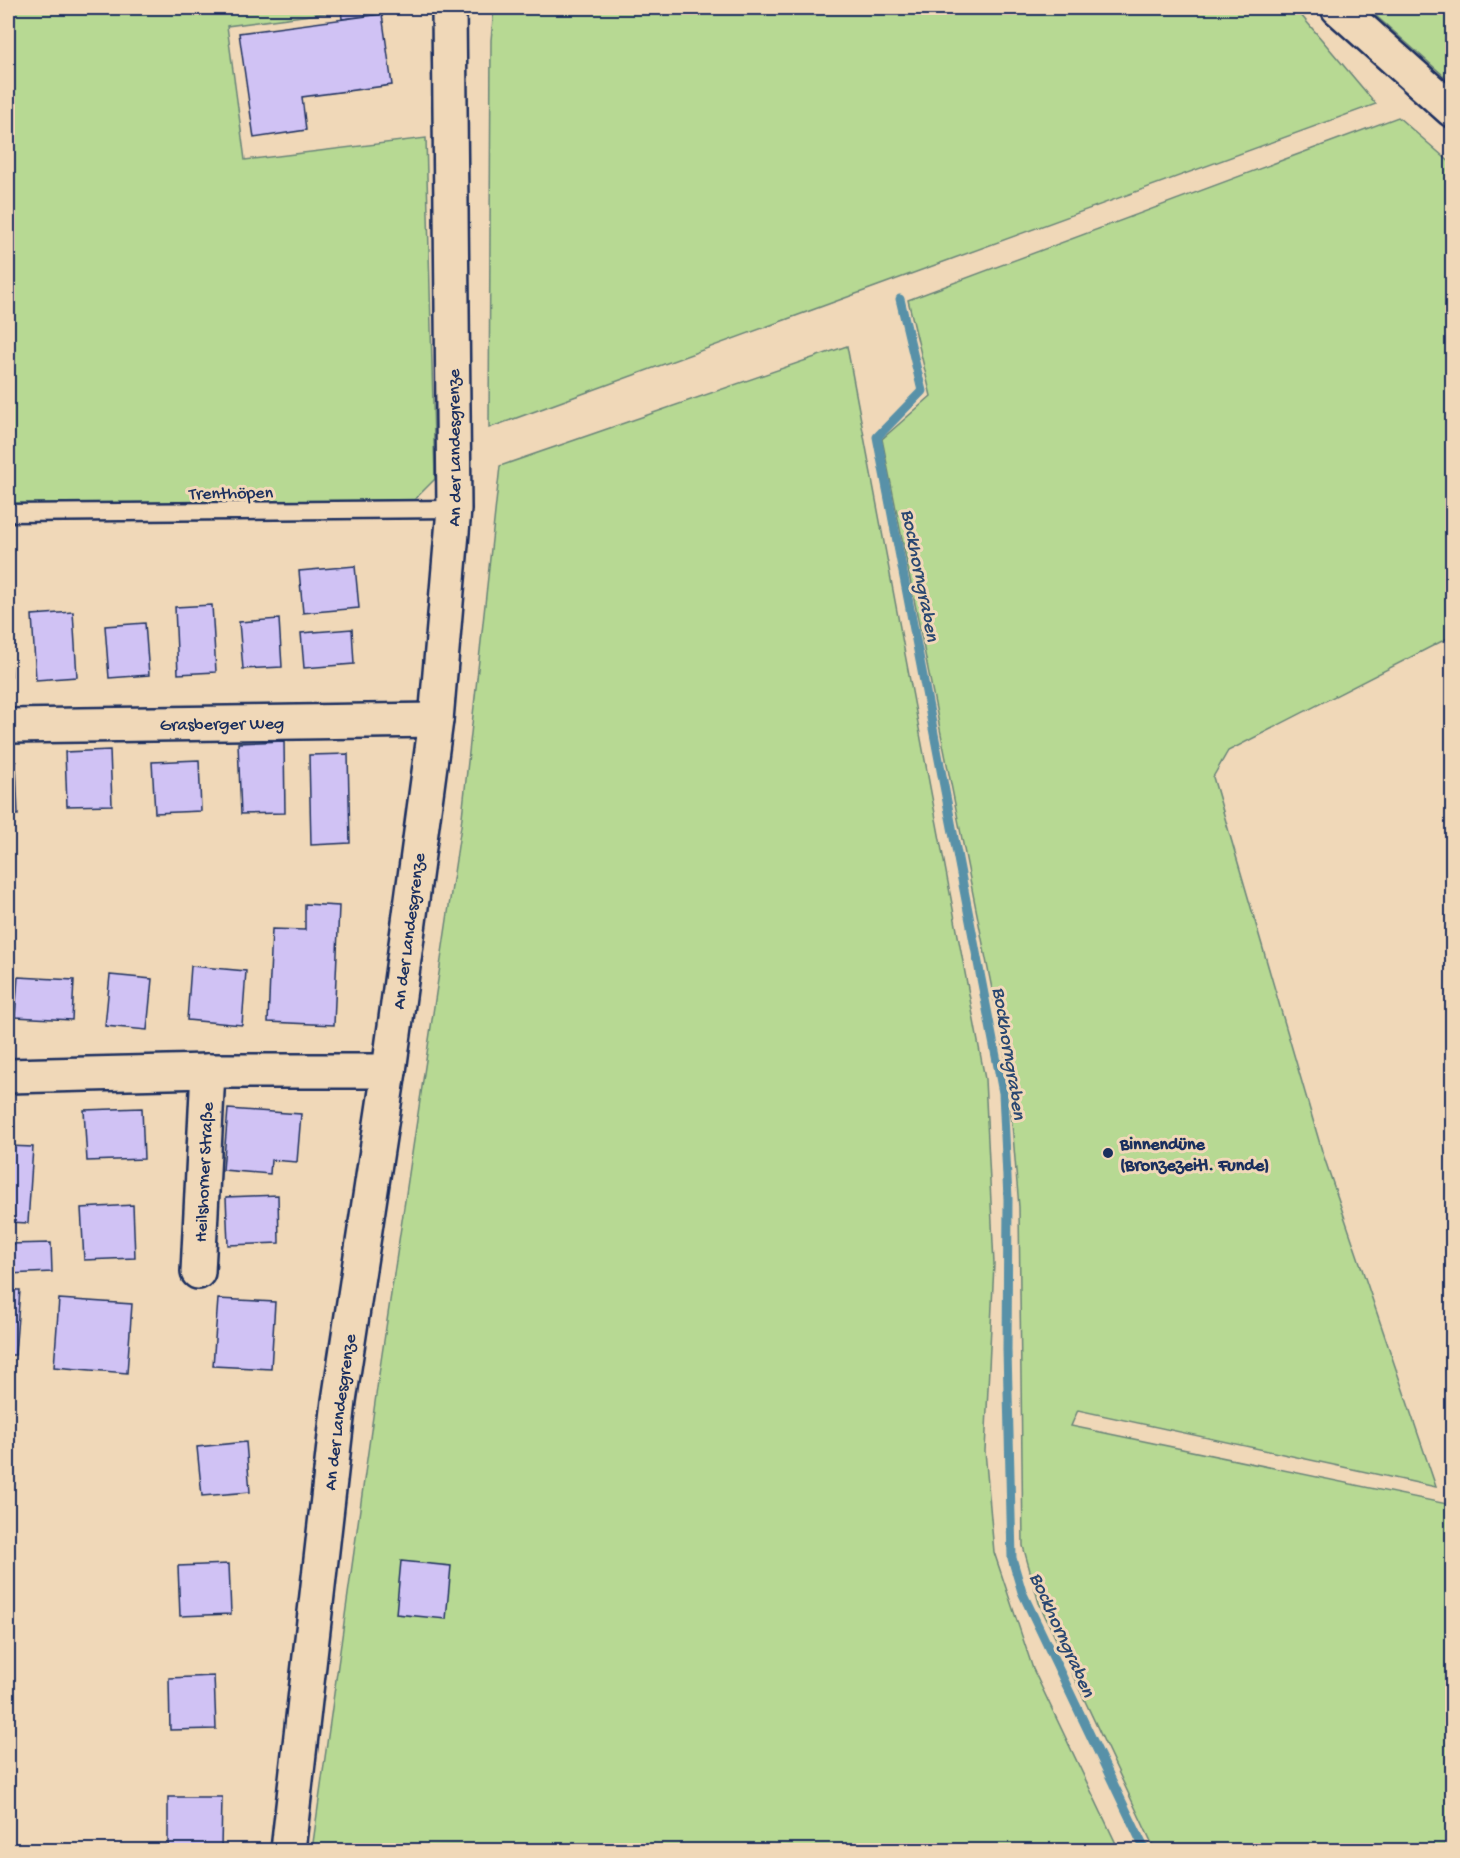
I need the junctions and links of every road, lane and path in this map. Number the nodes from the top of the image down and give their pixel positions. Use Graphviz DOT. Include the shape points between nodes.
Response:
graph roads {
  1 [pos="449,8"];
  2 [pos="1338,8"];
  3 [pos="1452,110"];
  4 [pos="454,509"];
  5 [pos="8,513"];
  6 [pos="436,720"];
  7 [pos="8,726"];
  8 [pos="208,1071"];
  9 [pos="389,1071"];
  10 [pos="8,1076"];
  11 [pos="198,1272"];
  12 [pos="288,1851"];
  1 -- 4 [label="street, An der Landesgrenze"];
  2 -- 3 [label="street"];
  4 -- 5 [label="lane, Trenthöpen"];
  4 -- 6 [label="street, An der Landesgrenze"];
  6 -- 7 [label="street, Grasberger Weg"];
  6 -- 9 [label="street, An der Landesgrenze"];
  8 -- 9 [label="street"];
  8 -- 10 [label="street"];
  8 -- 11 [label="street, Heilshorner Straße"];
  9 -- 12 [label="street, An der Landesgrenze" via="339,1401"];
}
